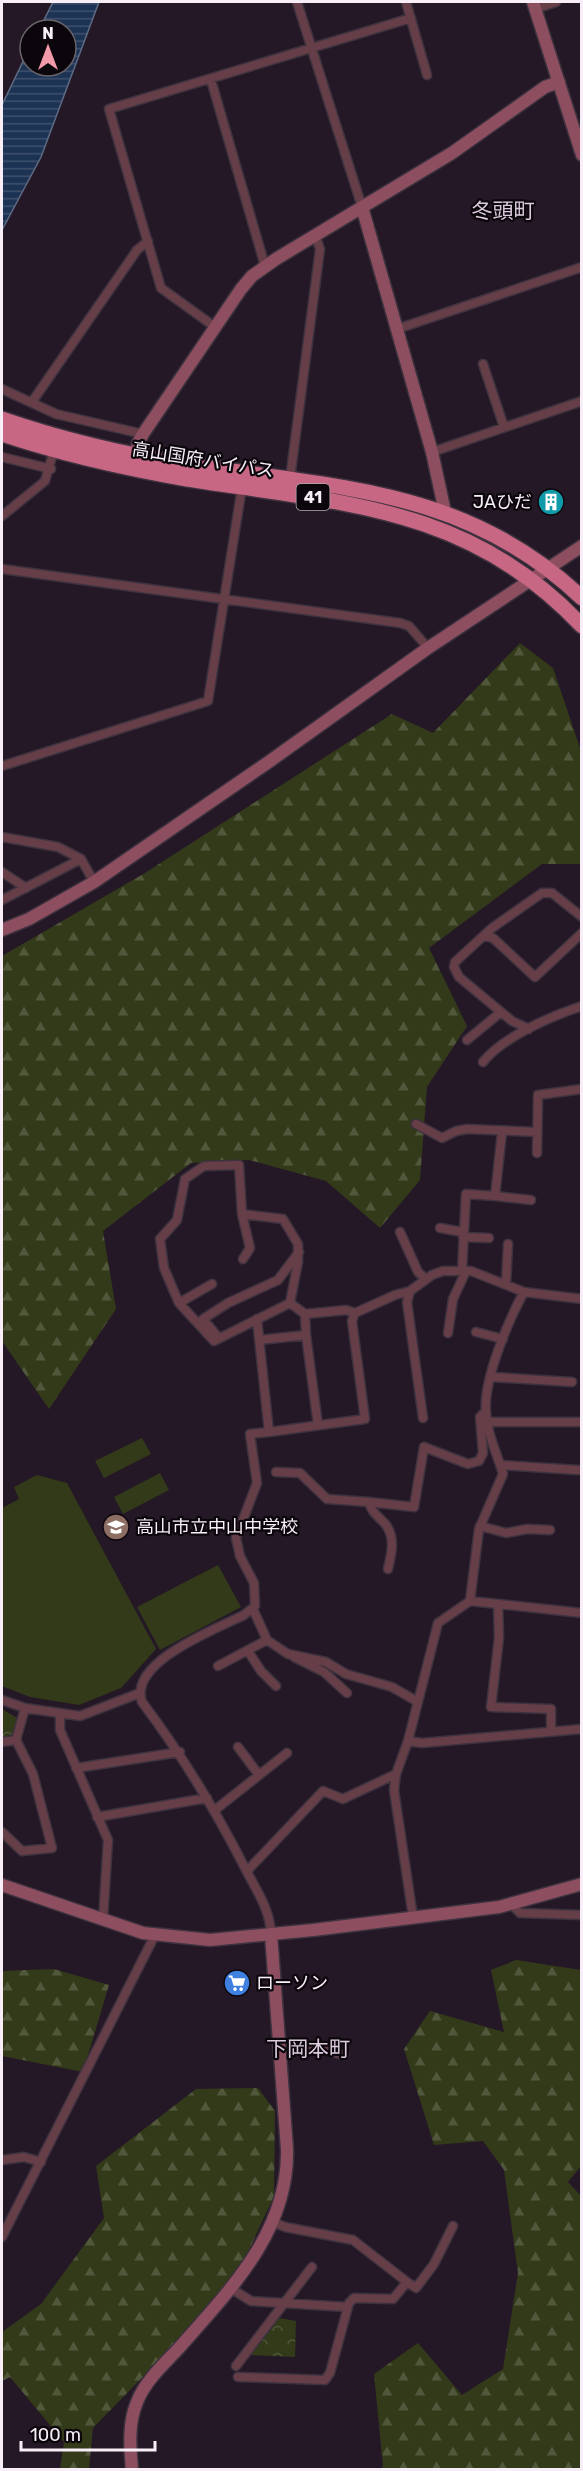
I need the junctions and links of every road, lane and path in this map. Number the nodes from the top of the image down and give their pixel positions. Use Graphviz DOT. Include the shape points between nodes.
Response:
graph roads {
  1 [pos="297,2"];
  2 [pos="406,2"];
  3 [pos="556,2"];
  4 [pos="534,5"];
  5 [pos="411,18"];
  6 [pos="311,49"];
  7 [pos="427,75"];
  8 [pos="211,80"];
  9 [pos="559,82"];
  10 [pos="582,155"];
  11 [pos="362,207"];
  12 [pos="315,235"];
  13 [pos="148,241"];
  14 [pos="265,266"];
  15 [pos="582,267"];
  16 [pos="215,327"];
  17 [pos="397,329"];
  18 [pos="483,364"];
  19 [pos="2,389"];
  20 [pos="582,401"];
  21 [pos="32,402"];
  22 [pos="2,419"];
  23 [pos="504,427"];
  24 [pos="12,433"];
  25 [pos="143,434"];
  26 [pos="54,450"];
  27 [pos="432,452"];
  28 [pos="136,456"];
  29 [pos="2,457"];
  30 [pos="51,469"];
  31 [pos="290,479"];
  32 [pos="242,487"];
  33 [pos="445,512"];
  34 [pos="2,516"];
  35 [pos="582,546"];
  36 [pos="546,567"];
  37 [pos="2,569"];
  38 [pos="530,578"];
  39 [pos="582,598"];
  40 [pos="225,601"];
  41 [pos="582,626"];
  42 [pos="429,648"];
  43 [pos="2,766"];
  44 [pos="2,837"];
  45 [pos="81,859"];
  46 [pos="2,872"];
  47 [pos="93,882"];
  48 [pos="26,888"];
  49 [pos="2,900"];
  50 [pos="582,917"];
  51 [pos="2,930"];
  52 [pos="582,933"];
  53 [pos="484,936"];
  54 [pos="582,1006"];
  55 [pos="501,1012"];
  56 [pos="529,1029"];
  57 [pos="467,1040"];
  58 [pos="483,1062"];
  59 [pos="582,1089"];
  60 [pos="416,1124"];
  61 [pos="502,1132"];
  62 [pos="537,1132"];
  63 [pos="537,1153"];
  64 [pos="495,1196"];
  65 [pos="531,1200"];
  66 [pos="243,1214"];
  67 [pos="440,1228"];
  68 [pos="400,1232"];
  69 [pos="463,1235"];
  70 [pos="489,1238"];
  71 [pos="508,1244"];
  72 [pos="298,1252"];
  73 [pos="243,1259"];
  74 [pos="464,1271"];
  75 [pos="426,1279"];
  76 [pos="212,1284"];
  77 [pos="506,1284"];
  78 [pos="410,1291"];
  79 [pos="524,1292"];
  80 [pos="582,1299"];
  81 [pos="179,1303"];
  82 [pos="290,1303"];
  83 [pos="355,1313"];
  84 [pos="305,1314"];
  85 [pos="257,1318"];
  86 [pos="448,1332"];
  87 [pos="476,1332"];
  88 [pos="306,1335"];
  89 [pos="218,1337"];
  90 [pos="503,1339"];
  91 [pos="259,1340"];
  92 [pos="492,1377"];
  93 [pos="572,1382"];
  94 [pos="486,1411"];
  95 [pos="423,1418"];
  96 [pos="488,1422"];
  97 [pos="580,1422"];
  98 [pos="318,1425"];
  99 [pos="270,1432"];
  100 [pos="501,1465"];
  101 [pos="578,1470"];
  102 [pos="276,1472"];
  103 [pos="369,1502"];
  104 [pos="480,1526"];
  105 [pos="550,1530"];
  106 [pos="388,1569"];
  107 [pos="470,1601"];
  108 [pos="498,1604"];
  109 [pos="253,1609"];
  110 [pos="582,1613"];
  111 [pos="267,1640"];
  112 [pos="248,1651"];
  113 [pos="288,1654"];
  114 [pos="218,1666"];
  115 [pos="276,1686"];
  116 [pos="140,1693"];
  117 [pos="347,1693"];
  118 [pos="2,1700"];
  119 [pos="418,1702"];
  120 [pos="25,1708"];
  121 [pos="60,1714"];
  122 [pos="582,1729"];
  123 [pos="550,1731"];
  124 [pos="16,1740"];
  125 [pos="408,1741"];
  126 [pos="2,1742"];
  127 [pos="238,1747"];
  128 [pos="180,1752"];
  129 [pos="287,1753"];
  130 [pos="76,1768"];
  131 [pos="396,1774"];
  132 [pos="259,1775"];
  133 [pos="207,1798"];
  134 [pos="215,1810"];
  135 [pos="97,1817"];
  136 [pos="2,1832"];
  137 [pos="247,1871"];
  138 [pos="582,1884"];
  139 [pos="2,1885"];
  140 [pos="512,1905"];
  141 [pos="582,1915"];
  142 [pos="413,1917"];
  143 [pos="103,1920"];
  144 [pos="271,1934"];
  145 [pos="155,1935"];
  146 [pos="312,2047"];
  147 [pos="344,2055"];
  148 [pos="2,2160"];
  149 [pos="41,2162"];
  150 [pos="273,2222"];
  151 [pos="453,2226"];
  152 [pos="2,2234"];
  153 [pos="312,2267"];
  154 [pos="407,2282"];
  155 [pos="232,2289"];
  156 [pos="284,2305"];
  157 [pos="347,2307"];
  158 [pos="236,2366"];
  159 [pos="238,2377"];
  160 [pos="132,2469"];
  1 -- 6 [label="street"];
  2 -- 5 [label="street"];
  3 -- 4 [label="street"];
  4 -- 9 [label="street"];
  5 -- 6 [label="street"];
  5 -- 7 [label="street"];
  6 -- 8 [label="street"];
  6 -- 11 [label="street"];
  8 -- 13 [label="street" via="109,109"];
  8 -- 14 [label="street"];
  9 -- 10 [label="street"];
  9 -- 11 [label="street" via="545,87 452,153"];
  11 -- 12 [label="street"];
  11 -- 17 [label="street"];
  12 -- 14 [label="street"];
  12 -- 31 [label="street" via="320,249"];
  13 -- 16 [label="street" via="161,288"];
  13 -- 21 [label="street" via="137,249"];
  14 -- 16 [label="street" via="241,289"];
  15 -- 17 [label="street"];
  16 -- 25 [label="street"];
  17 -- 27 [label="street"];
  18 -- 23 [label="street"];
  19 -- 21 [label="street"];
  20 -- 23 [label="street"];
  21 -- 25 [label="street" via="56,414"];
  22 -- 24 [label="highway, 41"];
  23 -- 27 [label="street"];
  24 -- 26 [label="highway, 高山国府バイパス / 41"];
  24 -- 28 [label="highway, 高山国府バイパス / 41"];
  25 -- 28 [label="street"];
  26 -- 30 [label="street"];
  26 -- 32 [label="highway, 高山国府バイパス / 41" via="135,469"];
  27 -- 33 [label="street"];
  28 -- 31 [label="highway, 高山国府バイパス / 41"];
  29 -- 30 [label="street"];
  30 -- 34 [label="street" via="45,481"];
  31 -- 33 [label="highway, 高山国府バイパス / 41" via="383,494"];
  32 -- 38 [label="highway, 高山国府バイパス / 41" via="359,504 404,515 464,539"];
  32 -- 40 [label="street"];
  33 -- 36 [label="highway, 高山国府バイパス / 41" via="488,531"];
  35 -- 36 [label="street"];
  36 -- 38 [label="street"];
  36 -- 39 [label="highway, 高山国府バイパス / 41"];
  37 -- 40 [label="street"];
  38 -- 41 [label="highway, 高山国府バイパス / 41"];
  38 -- 42 [label="street"];
  40 -- 42 [label="street" via="400,623 409,626"];
  40 -- 43 [label="street" via="208,701"];
  42 -- 47 [label="street"];
  44 -- 45 [label="street" via="58,847"];
  45 -- 47 [label="street"];
  45 -- 48 [label="street"];
  46 -- 48 [label="street"];
  47 -- 51 [label="street"];
  48 -- 49 [label="street"];
  50 -- 53 [label="street" via="552,893 542,893"];
  52 -- 53 [label="street" via="535,976 493,938"];
  53 -- 55 [label="street" via="454,967 459,977"];
  54 -- 56 [label="street"];
  55 -- 56 [label="street"];
  55 -- 57 [label="street"];
  56 -- 58 [label="street"];
  59 -- 62 [label="street" via="538,1095"];
  60 -- 61 [label="street" via="441,1138 456,1131"];
  61 -- 62 [label="street"];
  61 -- 64 [label="street"];
  62 -- 63 [label="street"];
  64 -- 65 [label="street"];
  64 -- 69 [label="street" via="466,1194"];
  66 -- 72 [label="street" via="283,1220 298,1244"];
  66 -- 73 [label="street" via="250,1248"];
  66 -- 81 [label="street" via="239,1165 210,1165 188,1175 177,1220 160,1239 164,1268"];
  67 -- 69 [label="street"];
  68 -- 75 [label="street" via="418,1272"];
  69 -- 70 [label="street"];
  69 -- 74 [label="street"];
  71 -- 77 [label="street"];
  72 -- 82 [label="street"];
  72 -- 89 [label="street" via="278,1280 203,1319"];
  74 -- 75 [label="street" via="443,1271"];
  74 -- 77 [label="street"];
  74 -- 86 [label="street" via="453,1299"];
  75 -- 78 [label="street"];
  76 -- 81 [label="street"];
  77 -- 79 [label="street"];
  78 -- 83 [label="street"];
  78 -- 95 [label="street" via="407,1302"];
  79 -- 80 [label="street"];
  79 -- 90 [label="street"];
  81 -- 89 [label="street" via="214,1341"];
  82 -- 84 [label="street"];
  82 -- 85 [label="street"];
  83 -- 84 [label="street" via="346,1310"];
  83 -- 98 [label="street" via="351,1321 365,1419"];
  84 -- 88 [label="street"];
  85 -- 89 [label="street"];
  85 -- 91 [label="street"];
  87 -- 90 [label="street"];
  88 -- 91 [label="street"];
  88 -- 98 [label="street"];
  90 -- 92 [label="street"];
  91 -- 99 [label="street"];
  92 -- 93 [label="street"];
  92 -- 94 [label="street"];
  94 -- 96 [label="street"];
  94 -- 103 [label="street" via="480,1417 483,1453 478,1461 468,1464 424,1447 414,1507"];
  96 -- 97 [label="street"];
  96 -- 100 [label="street"];
  98 -- 99 [label="street"];
  99 -- 109 [label="street" via="250,1434 257,1483 236,1538 254,1583 257,1596"];
  100 -- 101 [label="street"];
  100 -- 104 [label="street" via="503,1474"];
  102 -- 103 [label="street" via="300,1473 327,1499"];
  103 -- 106 [label="street" via="373,1514 386,1525 392,1537"];
  104 -- 105 [label="street" via="506,1533"];
  104 -- 107 [label="street"];
  107 -- 108 [label="street"];
  107 -- 119 [label="street" via="438,1623"];
  108 -- 110 [label="street"];
  108 -- 123 [label="street" via="499,1638 491,1707 551,1709"];
  109 -- 111 [label="street"];
  109 -- 116 [label="street" via="158,1661 143,1681"];
  111 -- 112 [label="street"];
  111 -- 113 [label="street"];
  112 -- 114 [label="street"];
  112 -- 115 [label="street"];
  113 -- 117 [label="street" via="324,1672"];
  113 -- 119 [label="street" via="326,1662 346,1674 392,1687"];
  116 -- 121 [label="street" via="80,1716"];
  116 -- 128 [label="street" via="142,1702"];
  118 -- 120 [label="street"];
  119 -- 125 [label="street"];
  120 -- 121 [label="street"];
  120 -- 124 [label="street"];
  121 -- 130 [label="street" via="60,1730"];
  122 -- 123 [label="street"];
  123 -- 125 [label="street"];
  124 -- 126 [label="street"];
  124 -- 136 [label="street" via="33,1774 52,1848 22,1851"];
  125 -- 131 [label="street"];
  127 -- 132 [label="street"];
  128 -- 130 [label="street"];
  128 -- 133 [label="street"];
  129 -- 132 [label="street"];
  130 -- 135 [label="street"];
  131 -- 137 [label="street" via="343,1799 323,1791"];
  131 -- 142 [label="street" via="394,1790"];
  132 -- 134 [label="street"];
  133 -- 134 [label="street"];
  133 -- 135 [label="street"];
  134 -- 137 [label="street"];
  135 -- 143 [label="street" via="108,1840"];
  137 -- 144 [label="street" via="270,1919"];
  138 -- 140 [label="street"];
  139 -- 143 [label="street"];
  140 -- 141 [label="street" via="520,1913"];
  140 -- 142 [label="street"];
  142 -- 144 [label="street"];
  143 -- 145 [label="street"];
  144 -- 145 [label="street" via="210,1940"];
  144 -- 150 [label="street" via="287,2162"];
  145 -- 149 [label="street"];
  146 -- 147 [label="street"];
  148 -- 149 [label="street" via="24,2157"];
  149 -- 152 [label="street"];
  150 -- 154 [label="street" via="353,2240"];
  150 -- 155 [label="street"];
  151 -- 154 [label="street" via="434,2264 416,2288"];
  153 -- 156 [label="street"];
  154 -- 157 [label="street" via="393,2300 354,2298"];
  155 -- 156 [label="street" via="251,2301"];
  155 -- 160 [label="street" via="141,2393 132,2424"];
  156 -- 157 [label="street"];
  156 -- 158 [label="street"];
  157 -- 159 [label="street" via="325,2380"];
}
